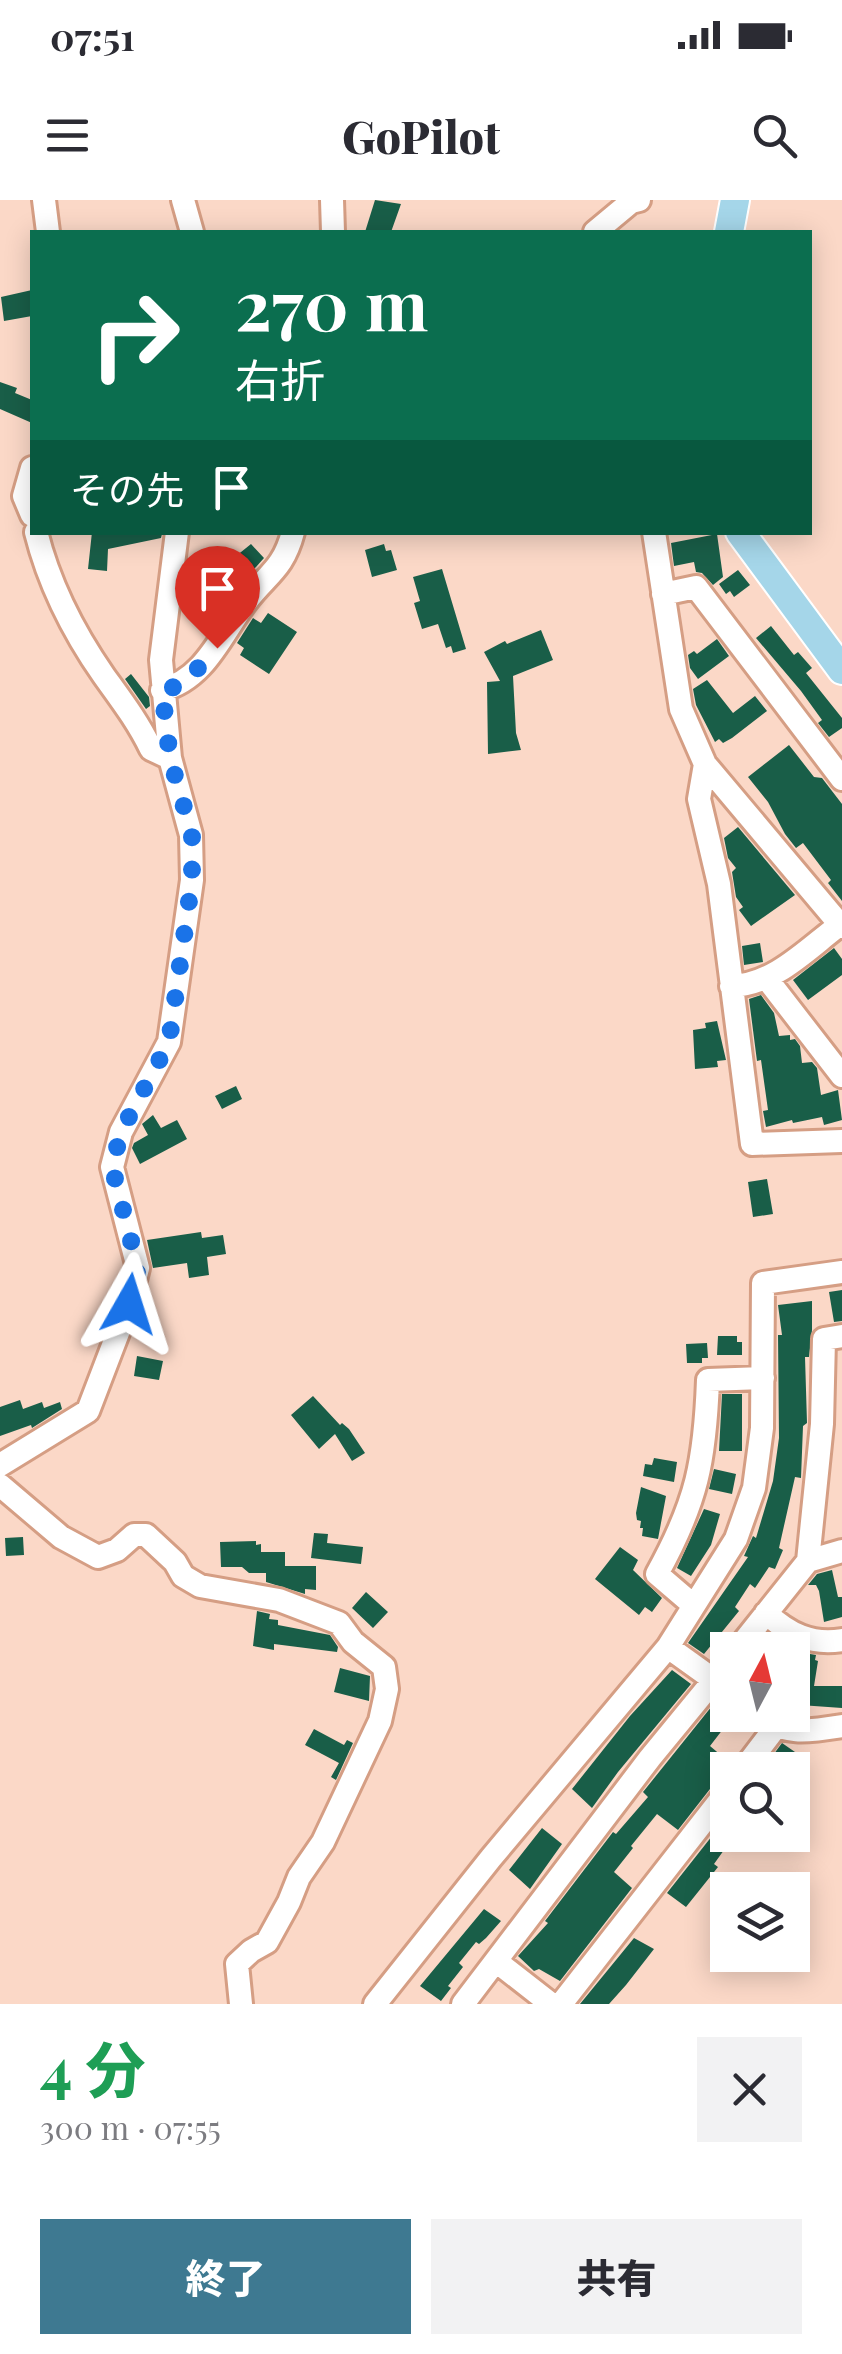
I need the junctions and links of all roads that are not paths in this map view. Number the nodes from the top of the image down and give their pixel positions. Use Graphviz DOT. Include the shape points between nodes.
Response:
graph roads {
  1 [pos="44,200"];
  2 [pos="183,200"];
  3 [pos="332,200"];
  4 [pos="640,200"];
  5 [pos="735,200"];
  6 [pos="48,230"];
  7 [pos="191,230"];
  8 [pos="333,230"];
  9 [pos="597,230"];
  10 [pos="729,230"];
  11 [pos="30,475"];
  12 [pos="30,510"];
  13 [pos="37,535"];
  14 [pos="177,535"];
  15 [pos="292,535"];
  16 [pos="654,535"];
  17 [pos="742,535"];
  18 [pos="663,594"];
  19 [pos="842,670"];
  20 [pos="162,690"];
  21 [pos="170,758"];
  22 [pos="705,764"];
  23 [pos="842,779"];
  24 [pos="841,924"];
  25 [pos="768,979"];
  26 [pos="731,986"];
  27 [pos="842,1076"];
  28 [pos="842,1142"];
  29 [pos="842,1272"];
  30 [pos="842,1336"];
  31 [pos="763,1378"];
  32 [pos="0,1465"];
  33 [pos="0,1485"];
  34 [pos="842,1551"];
  35 [pos="808,1561"];
  36 [pos="692,1604"];
  37 [pos="766,1613"];
  38 [pos="751,1632"];
  39 [pos="842,1640"];
  40 [pos="668,1646"];
  41 [pos="710,1671"];
  42 [pos="710,1695"];
  43 [pos="842,1726"];
  44 [pos="810,1731"];
  45 [pos="710,1813"];
  46 [pos="496,1962"];
  47 [pos="241,2004"];
  48 [pos="375,2004"];
  49 [pos="463,2004"];
  50 [pos="551,2004"];
  51 [pos="561,2004"];
  1 -- 6 [label="street"];
  2 -- 7 [label="street"];
  3 -- 8 [label="street"];
  4 -- 9 [label="street"];
  5 -- 10 [label="main road"];
  11 -- 12 [label="street" via="24,496"];
  13 -- 21 [label="street" via="64,611 152,749"];
  14 -- 20 [label="street"];
  15 -- 20 [label="street" via="287,555 217,648 182,685"];
  16 -- 18 [label="street"];
  17 -- 19 [label="main road"];
  18 -- 22 [label="street" via="681,709"];
  18 -- 23 [label="street" via="696,587"];
  20 -- 21 [label="street"];
  21 -- 32 [label="street" via="192,835 192,880 169,1042 121,1132 112,1167 138,1268 88,1411"];
  22 -- 24 [label="street"];
  22 -- 26 [label="street" via="699,799 719,884"];
  24 -- 25 [label="street"];
  25 -- 26 [label="street"];
  25 -- 27 [label="street"];
  26 -- 28 [label="street" via="752,1144"];
  29 -- 31 [label="street" via="763,1283"];
  30 -- 35 [label="street" via="824,1339"];
  31 -- 36 [label="street" via="754,1488 736,1540"];
  31 -- 36 [label="street" via="708,1380 699,1480 656,1574"];
  33 -- 47 [label="street" via="98,1557 146,1535 182,1576 200,1586 279,1600 339,1623 384,1667 380,1721 323,1842 298,1876 267,1942 238,1964"];
  34 -- 35 [label="street"];
  35 -- 37 [label="street"];
  36 -- 40 [label="street"];
  37 -- 38 [label="street"];
  37 -- 39 [label="street" via="788,1633 824,1643"];
  40 -- 41 [label="street"];
  40 -- 48 [label="street"];
  42 -- 46 [label="street"];
  43 -- 44 [label="street"];
  45 -- 51 [label="street"];
  46 -- 49 [label="street"];
  46 -- 50 [label="street"];
}
